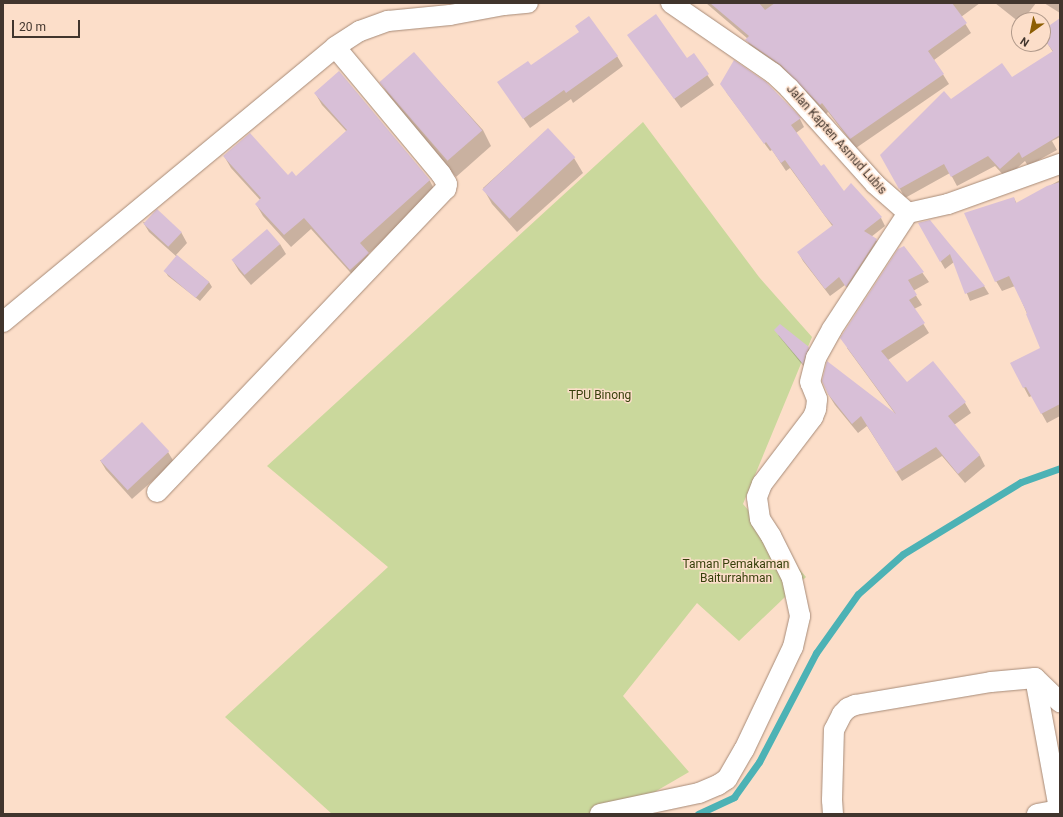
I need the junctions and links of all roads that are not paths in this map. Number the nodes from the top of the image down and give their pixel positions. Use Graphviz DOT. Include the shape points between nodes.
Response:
graph roads {
  1 [pos="528,3"];
  2 [pos="671,3"];
  3 [pos="335,47"];
  4 [pos="1060,164"];
  5 [pos="908,213"];
  6 [pos="3,322"];
  7 [pos="157,492"];
  8 [pos="1035,678"];
  9 [pos="1060,702"];
  10 [pos="1059,812"];
  11 [pos="600,814"];
  12 [pos="833,814"];
  13 [pos="1037,814"];
  1 -- 3 [label="street" via="388,21 360,31"];
  2 -- 5 [label="street, Jalan Kapten Asmud Lubis" via="773,73 790,88 875,184"];
  3 -- 6 [label="street"];
  3 -- 7 [label="street" via="442,174 447,184 446,189"];
  4 -- 5 [label="street" via="948,204"];
  5 -- 11 [label="street" via="832,329 816,358 810,382 817,399 813,417 762,484 757,497 760,519 792,578 800,616 793,648 744,750 727,779 698,794"];
  8 -- 9 [label="street"];
  8 -- 10 [label="street"];
  8 -- 12 [label="street" via="991,682 848,708 834,730"];
  10 -- 13 [label="street"];
}
